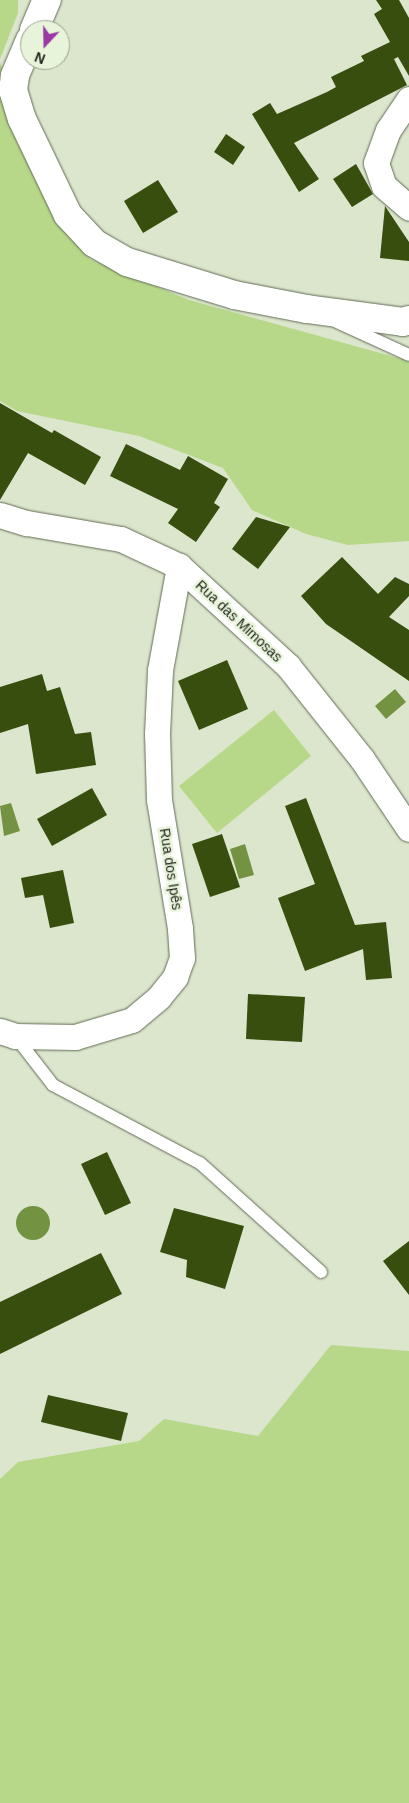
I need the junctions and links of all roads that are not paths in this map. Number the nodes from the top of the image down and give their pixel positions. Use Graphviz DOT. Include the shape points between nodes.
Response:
graph roads {
  1 [pos="47,0"];
  2 [pos="38,20"];
  3 [pos="20,67"];
  4 [pos="409,99"];
  5 [pos="409,208"];
  6 [pos="307,309"];
  7 [pos="409,320"];
  8 [pos="409,355"];
  9 [pos="0,515"];
  10 [pos="179,566"];
  11 [pos="409,829"];
  12 [pos="7,1033"];
  13 [pos="321,1272"];
  1 -- 2 [label="street"];
  3 -- 6 [label="street" via="14,83 22,118 68,215 94,243 127,262 181,280 234,296"];
  4 -- 5 [label="street" via="388,130 376,163 384,186"];
  6 -- 7 [label="street" via="403,322"];
  6 -- 8 [label="lane"];
  9 -- 10 [label="street, Rua das Mimosas" via="27,523 121,538"];
  10 -- 11 [label="street, Rua das Mimosas" via="288,666 362,760"];
  10 -- 12 [label="street, Rua dos Ipês" via="160,670 157,734 159,800 172,870 182,958 175,977 132,1020 75,1037"];
  12 -- 13 [label="lane" via="53,1085 200,1163"];
}
